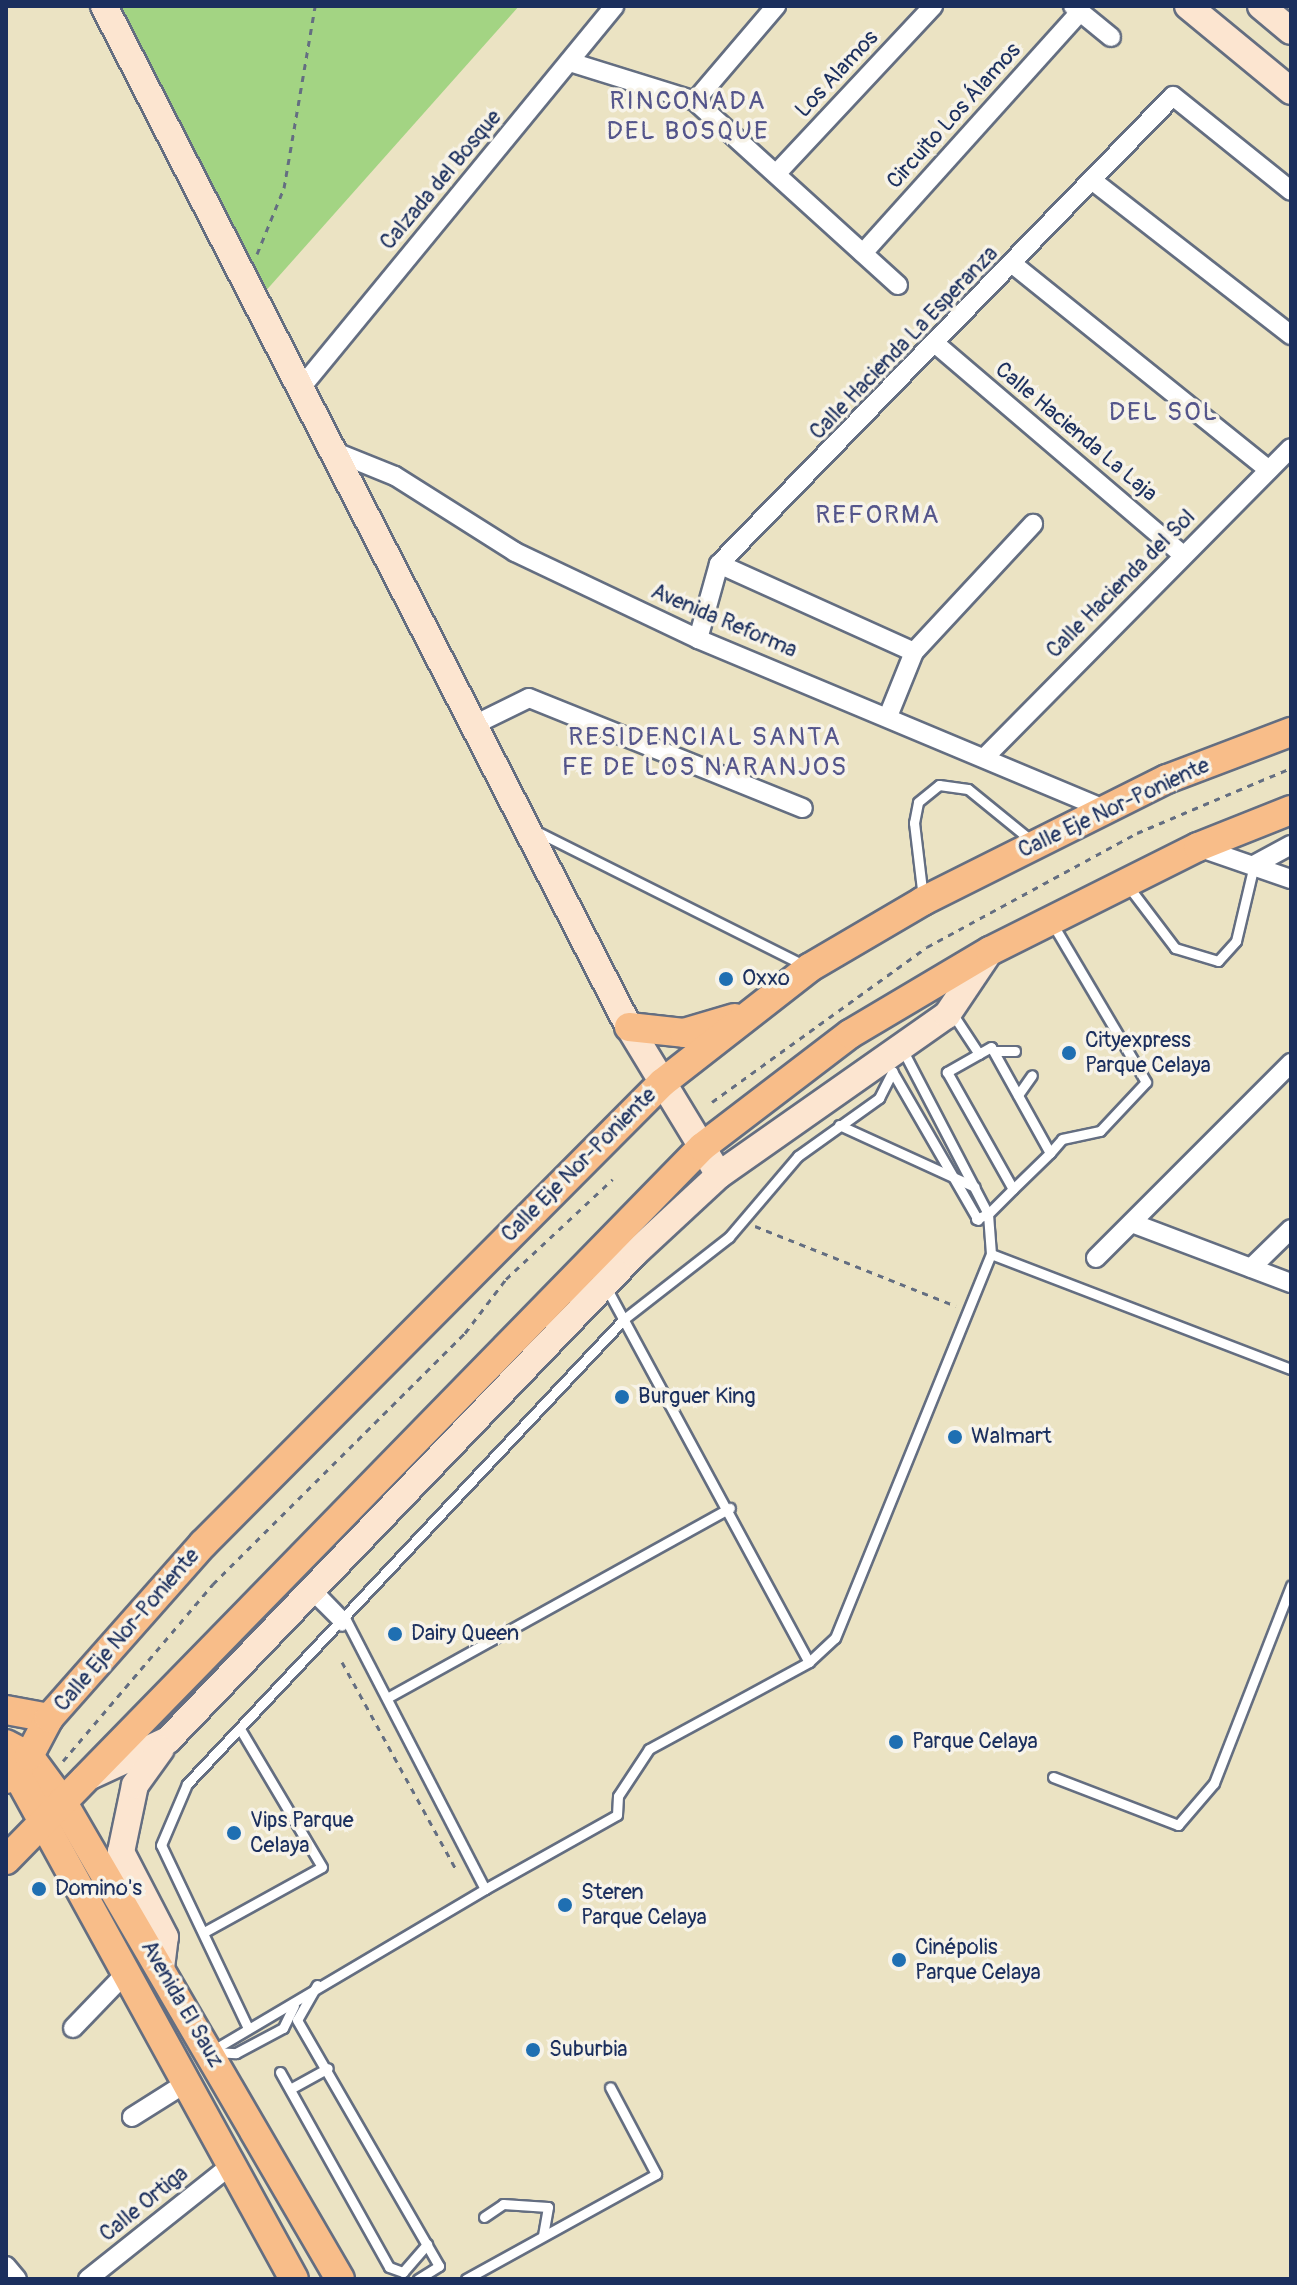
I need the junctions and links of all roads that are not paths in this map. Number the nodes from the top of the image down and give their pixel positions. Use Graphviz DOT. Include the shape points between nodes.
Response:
graph roads {
  1 [pos="104,6"];
  2 [pos="614,6"];
  3 [pos="776,6"];
  4 [pos="933,6"];
  5 [pos="1188,6"];
  6 [pos="1261,6"];
  7 [pos="1077,9"];
  8 [pos="1291,31"];
  9 [pos="1111,37"];
  10 [pos="570,62"];
  11 [pos="1291,91"];
  12 [pos="695,101"];
  13 [pos="776,174"];
  14 [pos="1093,181"];
  15 [pos="1291,191"];
  16 [pos="863,253"];
  17 [pos="1014,265"];
  18 [pos="898,285"];
  19 [pos="1291,335"];
  20 [pos="937,345"];
  21 [pos="304,384"];
  22 [pos="1291,448"];
  23 [pos="338,453"];
  24 [pos="1269,470"];
  25 [pos="1033,524"];
  26 [pos="1183,555"];
  27 [pos="719,564"];
  28 [pos="698,639"];
  29 [pos="914,652"];
  30 [pos="889,714"];
  31 [pos="474,725"];
  32 [pos="1291,732"];
  33 [pos="986,756"];
  34 [pos="803,808"];
  35 [pos="1105,809"];
  36 [pos="1291,810"];
  37 [pos="528,827"];
  38 [pos="1036,844"];
  39 [pos="1291,845"];
  40 [pos="1198,847"];
  41 [pos="1254,865"];
  42 [pos="1291,879"];
  43 [pos="1126,883"];
  44 [pos="923,901"];
  45 [pos="1050,921"];
  46 [pos="990,951"];
  47 [pos="809,968"];
  48 [pos="950,1010"];
  49 [pos="751,1013"];
  50 [pos="629,1027"];
  51 [pos="994,1051"];
  52 [pos="1015,1051"];
  53 [pos="979,1054"];
  54 [pos="892,1059"];
  55 [pos="1291,1063"];
  56 [pos="1032,1075"];
  57 [pos="662,1083"];
  58 [pos="1018,1095"];
  59 [pos="839,1125"];
  60 [pos="702,1147"];
  61 [pos="1050,1153"];
  62 [pos="719,1175"];
  63 [pos="956,1180"];
  64 [pos="975,1187"];
  65 [pos="1013,1189"];
  66 [pos="988,1214"];
  67 [pos="976,1219"];
  68 [pos="1132,1223"];
  69 [pos="986,1225"];
  70 [pos="1291,1229"];
  71 [pos="991,1254"];
  72 [pos="1096,1258"];
  73 [pos="1251,1268"];
  74 [pos="1291,1283"];
  75 [pos="605,1286"];
  76 [pos="624,1319"];
  77 [pos="1291,1369"];
  78 [pos="730,1508"];
  79 [pos="1291,1586"];
  80 [pos="315,1593"];
  81 [pos="343,1621"];
  82 [pos="809,1662"];
  83 [pos="387,1698"];
  84 [pos="6,1710"];
  85 [pos="49,1718"];
  86 [pos="240,1729"];
  87 [pos="168,1740"];
  88 [pos="24,1769"];
  89 [pos="1053,1777"];
  90 [pos="84,1779"];
  91 [pos="40,1822"];
  92 [pos="6,1860"];
  93 [pos="485,1889"];
  94 [pos="206,1931"];
  95 [pos="161,1968"];
  96 [pos="125,1974"];
  97 [pos="317,1985"];
  98 [pos="297,1997"];
  99 [pos="247,2026"];
  100 [pos="73,2028"];
  101 [pos="210,2052"];
  102 [pos="328,2068"];
  103 [pos="280,2072"];
  104 [pos="183,2078"];
  105 [pos="610,2087"];
  106 [pos="290,2089"];
  107 [pos="132,2117"];
  108 [pos="230,2166"];
  109 [pos="484,2217"];
  110 [pos="543,2236"];
  111 [pos="427,2244"];
  112 [pos="6,2266"];
  113 [pos="101,2275"];
  114 [pos="17,2279"];
  115 [pos="294,2279"];
  116 [pos="340,2279"];
  117 [pos="418,2279"];
  118 [pos="466,2279"];
  1 -- 21 [label="main road"];
  2 -- 10 [label="street, Calzada del Bosque"];
  3 -- 12 [label="street"];
  4 -- 13 [label="street, Los Alamos"];
  5 -- 11 [label="main road"];
  6 -- 8 [label="main road"];
  7 -- 9 [label="street, Circuito Los Álamos"];
  7 -- 16 [label="street, Circuito Los Álamos"];
  10 -- 12 [label="street"];
  10 -- 21 [label="street, Calzada del Bosque"];
  12 -- 13 [label="street"];
  13 -- 16 [label="street"];
  14 -- 15 [label="street, Calle Hacienda La Esperanza" via="1173,96"];
  14 -- 17 [label="street, Calle Hacienda La Esperanza"];
  14 -- 19 [label="street"];
  16 -- 18 [label="street"];
  17 -- 20 [label="street, Calle Hacienda La Esperanza"];
  17 -- 24 [label="street"];
  20 -- 26 [label="street, Calle Hacienda La Laja"];
  20 -- 27 [label="street, Calle Hacienda La Esperanza"];
  21 -- 23 [label="main road"];
  22 -- 24 [label="street, Calle Hacienda del Sol"];
  23 -- 28 [label="street, Avenida Reforma" via="395,476 515,552"];
  23 -- 31 [label="main road"];
  24 -- 26 [label="street, Calle Hacienda del Sol"];
  25 -- 29 [label="street"];
  26 -- 33 [label="street, Calle Hacienda del Sol"];
  27 -- 28 [label="street, Calle Hacienda La Esperanza"];
  27 -- 29 [label="street"];
  28 -- 30 [label="street, Avenida Reforma"];
  29 -- 30 [label="street"];
  30 -- 33 [label="street, Avenida Reforma"];
  31 -- 34 [label="street" via="529,698"];
  31 -- 37 [label="main road"];
  32 -- 35 [label="main road, Calle Eje Nor-Poniente"];
  33 -- 35 [label="street, Avenida Reforma"];
  35 -- 38 [label="main road, Calle Eje Nor-Poniente"];
  36 -- 40 [label="main road, Calle Eje Nor-Poniente"];
  37 -- 47 [label="lane"];
  37 -- 50 [label="main road"];
  38 -- 44 [label="main road, Calle Eje Nor-Poniente"];
  38 -- 44 [label="lane" via="968,789 939,785 918,802 914,823"];
  39 -- 41 [label="street"];
  40 -- 41 [label="street"];
  40 -- 43 [label="main road, Calle Eje Nor-Poniente"];
  41 -- 42 [label="street"];
  41 -- 43 [label="lane" via="1236,941 1218,961 1175,948"];
  43 -- 45 [label="main road, Calle Eje Nor-Poniente"];
  44 -- 47 [label="main road, Calle Eje Nor-Poniente"];
  45 -- 46 [label="main road, Calle Eje Nor-Poniente"];
  45 -- 61 [label="lane" via="1146,1082 1100,1131 1062,1139"];
  46 -- 48 [label="main road"];
  46 -- 60 [label="main road, Calle Eje Nor-Poniente" via="850,1034"];
  47 -- 49 [label="main road, Calle Eje Nor-Poniente"];
  48 -- 53 [label="lane"];
  48 -- 54 [label="main road"];
  49 -- 50 [label="main road" via="684,1033"];
  49 -- 57 [label="main road, Calle Eje Nor-Poniente"];
  50 -- 57 [label="main road"];
  51 -- 52 [label="lane"];
  51 -- 53 [label="lane"];
  51 -- 58 [label="lane"];
  53 -- 65 [label="lane" via="947,1072"];
  54 -- 59 [label="lane" via="879,1098"];
  54 -- 62 [label="main road"];
  54 -- 63 [label="lane"];
  54 -- 64 [label="lane"];
  55 -- 68 [label="street"];
  56 -- 58 [label="lane"];
  57 -- 60 [label="main road"];
  57 -- 85 [label="main road, Calle Eje Nor-Poniente" via="203,1544"];
  58 -- 61 [label="lane"];
  59 -- 63 [label="lane"];
  59 -- 76 [label="lane" via="798,1156 744,1222 654,1302"];
  60 -- 62 [label="main road"];
  60 -- 90 [label="main road, Calle Eje Nor-Poniente"];
  61 -- 65 [label="lane"];
  62 -- 75 [label="main road"];
  63 -- 64 [label="lane"];
  63 -- 67 [label="lane"];
  64 -- 66 [label="lane"];
  65 -- 66 [label="lane"];
  66 -- 67 [label="lane"];
  66 -- 69 [label="lane"];
  67 -- 69 [label="lane"];
  68 -- 72 [label="street"];
  68 -- 73 [label="street"];
  69 -- 71 [label="lane"];
  70 -- 73 [label="street"];
  71 -- 77 [label="lane"];
  71 -- 82 [label="lane" via="835,1638"];
  73 -- 74 [label="street"];
  75 -- 76 [label="lane"];
  75 -- 80 [label="main road"];
  76 -- 78 [label="lane"];
  76 -- 81 [label="lane"];
  78 -- 82 [label="lane"];
  78 -- 83 [label="lane"];
  79 -- 89 [label="lane" via="1214,1783 1178,1825"];
  80 -- 81 [label="lane"];
  80 -- 87 [label="main road"];
  81 -- 83 [label="lane"];
  81 -- 86 [label="lane"];
  82 -- 93 [label="lane" via="649,1749 618,1796 617,1815"];
  83 -- 93 [label="lane"];
  84 -- 85 [label="main road"];
  85 -- 88 [label="main road, Calle Eje Nor-Poniente"];
  86 -- 94 [label="lane" via="187,1784 161,1845"];
  86 -- 94 [label="lane" via="322,1867"];
  87 -- 90 [label="main road"];
  87 -- 95 [label="main road" via="135,1785 121,1852 165,1937"];
  88 -- 90 [label="main road, Calle Eje Nor-Poniente"];
  88 -- 91 [label="main road, Avenida El Sauz"];
  88 -- 91 [label="main road, Calle Eje Nor-Poniente"];
  88 -- 95 [label="main road, Avenida El Sauz"];
  91 -- 92 [label="main road, Calle Eje Nor-Poniente"];
  91 -- 96 [label="main road, Avenida El Sauz"];
  93 -- 97 [label="lane"];
  94 -- 99 [label="lane"];
  95 -- 101 [label="main road, Avenida El Sauz"];
  96 -- 100 [label="street"];
  96 -- 104 [label="main road, Avenida El Sauz"];
  97 -- 98 [label="lane"];
  97 -- 102 [label="lane" via="297,2020"];
  98 -- 99 [label="lane"];
  98 -- 101 [label="lane" via="283,2028 236,2053"];
  99 -- 101 [label="lane"];
  101 -- 104 [label="main road"];
  101 -- 116 [label="main road, Avenida El Sauz"];
  102 -- 106 [label="lane"];
  102 -- 111 [label="lane"];
  103 -- 106 [label="lane"];
  104 -- 107 [label="street"];
  104 -- 108 [label="main road, Avenida El Sauz"];
  105 -- 110 [label="lane" via="656,2174"];
  106 -- 111 [label="lane" via="389,2267 403,2272"];
  108 -- 113 [label="street, Calle Ortiga"];
  108 -- 115 [label="main road, Avenida El Sauz"];
  109 -- 110 [label="lane" via="503,2204 548,2207"];
  110 -- 118 [label="lane"];
  111 -- 117 [label="lane" via="439,2266"];
  112 -- 114 [label="street"];
}
